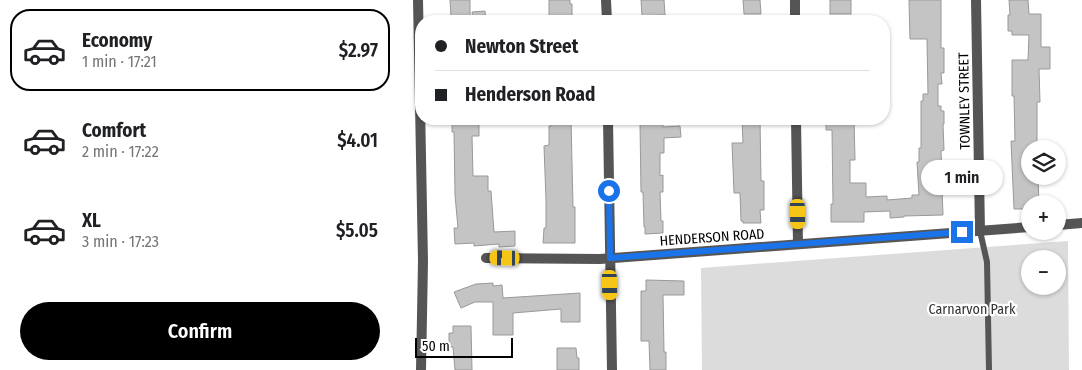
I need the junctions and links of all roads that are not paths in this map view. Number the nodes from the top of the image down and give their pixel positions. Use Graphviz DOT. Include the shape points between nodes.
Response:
graph roads {
  1 [pos="418,0"];
  2 [pos="606,0"];
  3 [pos="795,0"];
  4 [pos="976,0"];
  5 [pos="418,15"];
  6 [pos="607,15"];
  7 [pos="795,15"];
  8 [pos="420,125"];
  9 [pos="608,125"];
  10 [pos="796,125"];
  11 [pos="1082,223"];
  12 [pos="1066,224"];
  13 [pos="1021,228"];
  14 [pos="980,231"];
  15 [pos="798,244"];
  16 [pos="486,258"];
  17 [pos="610,258"];
  18 [pos="421,370"];
  19 [pos="612,370"];
  20 [pos="989,370"];
  1 -- 5 [label="street"];
  2 -- 6 [label="street"];
  3 -- 7 [label="street"];
  4 -- 14 [label="street, TOWNLEY STREET"];
  8 -- 18 [label="street"];
  9 -- 17 [label="street"];
  10 -- 15 [label="street"];
  11 -- 12 [label="street"];
  13 -- 14 [label="street, HENDERSON ROAD"];
  14 -- 15 [label="street, HENDERSON ROAD"];
  14 -- 20 [label="lane" via="987,262"];
  15 -- 17 [label="street, HENDERSON ROAD"];
  16 -- 17 [label="street, HENDERSON ROAD"];
  17 -- 19 [label="street"];
}
